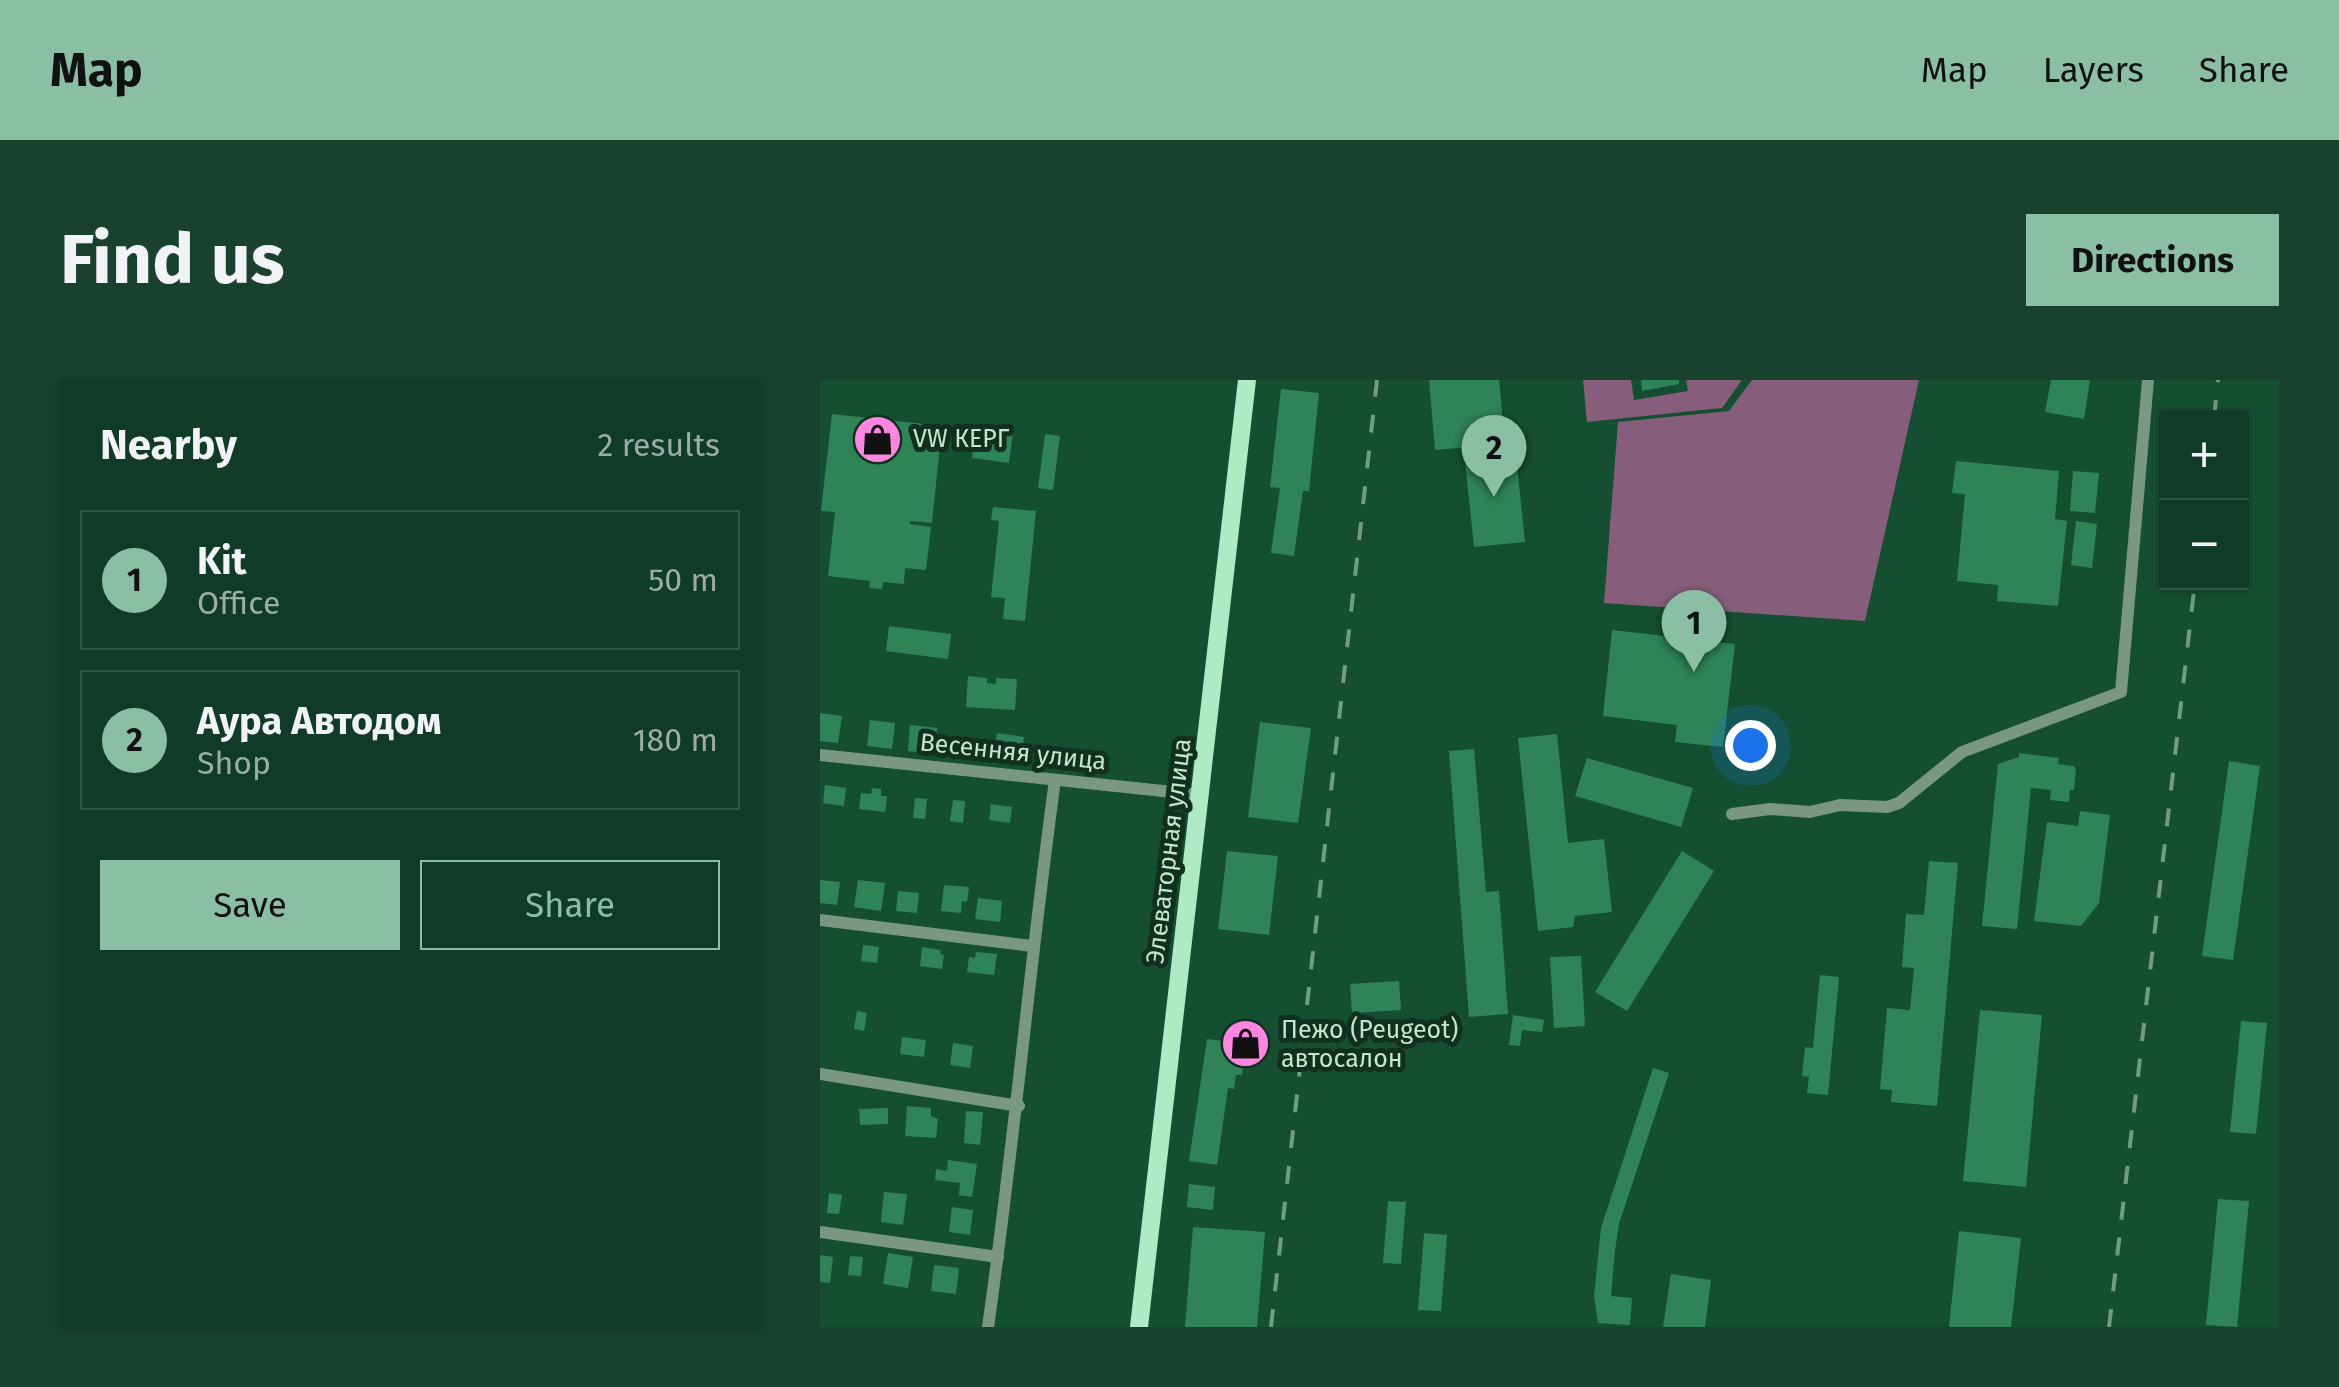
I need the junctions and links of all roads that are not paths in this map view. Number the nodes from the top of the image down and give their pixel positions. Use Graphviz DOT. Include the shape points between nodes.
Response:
graph roads {
  1 [pos="1248,380"];
  2 [pos="2148,380"];
  3 [pos="820,755"];
  4 [pos="1055,780"];
  5 [pos="1201,795"];
  6 [pos="1732,814"];
  7 [pos="820,920"];
  8 [pos="1032,946"];
  9 [pos="820,1074"];
  10 [pos="1019,1106"];
  11 [pos="820,1232"];
  12 [pos="998,1256"];
  13 [pos="988,1327"];
  14 [pos="1139,1327"];
  1 -- 5 [label="main road, Элеваторная улица"];
  2 -- 6 [label="street" via="2121,692 1962,752 1888,807"];
  3 -- 4 [label="street, Весенняя улица"];
  4 -- 5 [label="street, Весенняя улица"];
  4 -- 8 [label="street"];
  5 -- 14 [label="main road, Элеваторная улица"];
  7 -- 8 [label="street"];
  8 -- 10 [label="street"];
  9 -- 10 [label="street"];
  10 -- 12 [label="street"];
  11 -- 12 [label="street"];
  12 -- 13 [label="street"];
}
